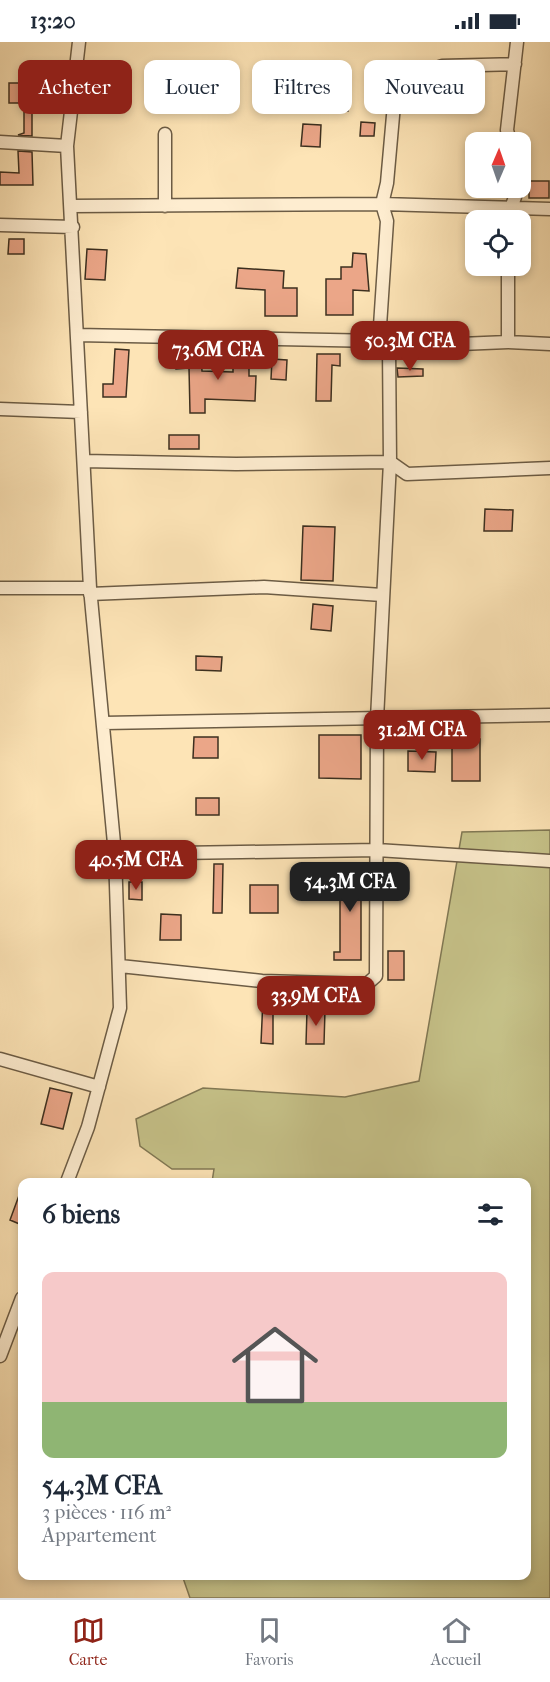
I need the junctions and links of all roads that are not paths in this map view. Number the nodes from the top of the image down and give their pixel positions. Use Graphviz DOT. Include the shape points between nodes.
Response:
graph roads {
  1 [pos="79,42"];
  2 [pos="517,42"];
  3 [pos="515,64"];
  4 [pos="508,132"];
  5 [pos="165,134"];
  6 [pos="0,142"];
  7 [pos="68,146"];
  8 [pos="382,204"];
  9 [pos="71,206"];
  10 [pos="165,206"];
  11 [pos="550,209"];
  12 [pos="465,211"];
  13 [pos="531,211"];
  14 [pos="0,225"];
  15 [pos="73,227"];
  16 [pos="508,276"];
  17 [pos="78,335"];
  18 [pos="508,342"];
  19 [pos="384,344"];
  20 [pos="550,344"];
  21 [pos="0,409"];
  22 [pos="81,412"];
  23 [pos="84,461"];
  24 [pos="390,462"];
  25 [pos="550,468"];
  26 [pos="0,588"];
  27 [pos="90,591"];
  28 [pos="382,595"];
  29 [pos="550,714"];
  30 [pos="377,719"];
  31 [pos="104,723"];
  32 [pos="377,850"];
  33 [pos="115,855"];
  34 [pos="550,861"];
  35 [pos="120,966"];
  36 [pos="0,1059"];
  37 [pos="99,1087"];
  38 [pos="69,1178"];
  39 [pos="18,1309"];
  40 [pos="0,1356"];
  1 -- 7 [label="street"];
  2 -- 3 [label="street"];
  3 -- 4 [label="street"];
  3 -- 8 [label="street" via="442,66 396,82"];
  5 -- 10 [label="street"];
  6 -- 7 [label="street"];
  7 -- 9 [label="street"];
  8 -- 10 [label="street"];
  8 -- 12 [label="street"];
  8 -- 19 [label="street" via="387,221"];
  9 -- 10 [label="street"];
  9 -- 15 [label="street"];
  11 -- 13 [label="street"];
  14 -- 15 [label="street"];
  15 -- 17 [label="street"];
  16 -- 18 [label="street"];
  17 -- 19 [label="street"];
  17 -- 22 [label="street"];
  18 -- 19 [label="street"];
  18 -- 20 [label="street"];
  19 -- 24 [label="street"];
  21 -- 22 [label="street"];
  22 -- 23 [label="street"];
  23 -- 24 [label="street"];
  23 -- 27 [label="street"];
  24 -- 25 [label="street" via="407,474"];
  24 -- 28 [label="street"];
  26 -- 27 [label="street"];
  27 -- 28 [label="street" via="264,587"];
  27 -- 31 [label="street"];
  28 -- 30 [label="street"];
  29 -- 30 [label="street"];
  30 -- 31 [label="street"];
  30 -- 32 [label="street"];
  31 -- 33 [label="street"];
  32 -- 33 [label="street"];
  32 -- 34 [label="street"];
  32 -- 35 [label="street" via="376,976 367,984 262,981"];
  33 -- 35 [label="street"];
  35 -- 37 [label="street" via="120,1008"];
  36 -- 37 [label="street"];
  37 -- 38 [label="street"];
  39 -- 40 [label="street"];
}
